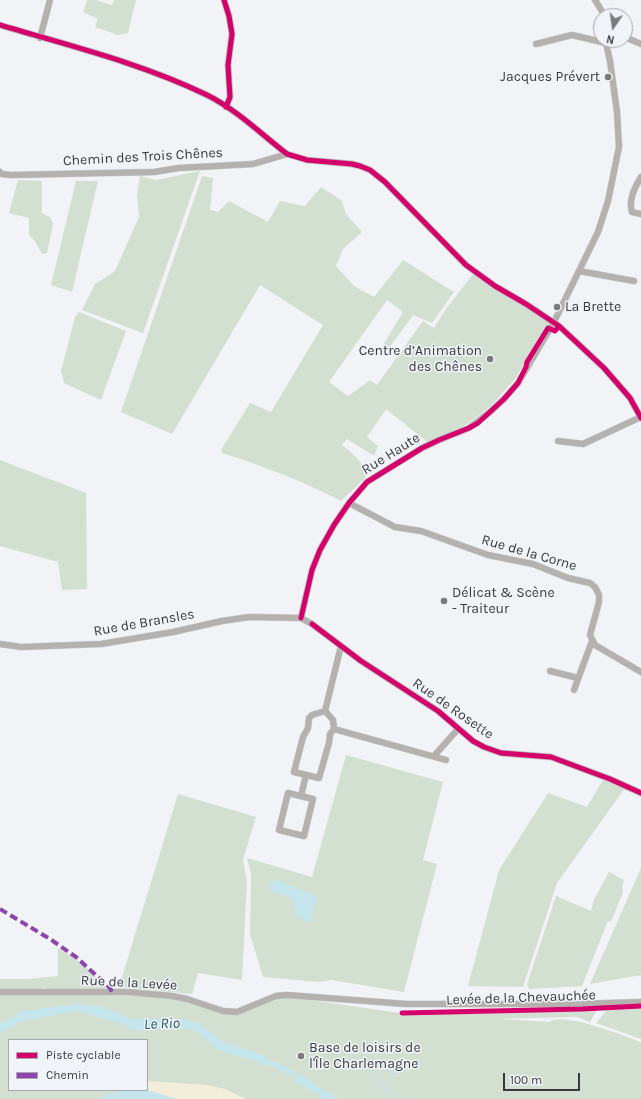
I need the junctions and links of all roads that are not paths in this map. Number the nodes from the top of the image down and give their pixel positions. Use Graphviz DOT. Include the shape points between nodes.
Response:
graph roads {
  1 [pos="50,0"];
  2 [pos="224,0"];
  3 [pos="0,25"];
  4 [pos="40,38"];
  5 [pos="593,39"];
  6 [pos="536,44"];
  7 [pos="608,48"];
  8 [pos="226,107"];
  9 [pos="287,154"];
  10 [pos="0,172"];
  11 [pos="641,177"];
  12 [pos="641,214"];
  13 [pos="579,271"];
  14 [pos="634,281"];
  15 [pos="554,322"];
  16 [pos="641,417"];
  17 [pos="558,441"];
  18 [pos="349,503"];
  19 [pos="301,618"];
  20 [pos="592,641"];
  21 [pos="0,644"];
  22 [pos="341,646"];
  23 [pos="550,671"];
  24 [pos="641,672"];
  25 [pos="578,678"];
  26 [pos="574,690"];
  27 [pos="325,711"];
  28 [pos="334,729"];
  29 [pos="458,729"];
  30 [pos="434,756"];
  31 [pos="446,760"];
  32 [pos="306,775"];
  33 [pos="641,792"];
  34 [pos="301,796"];
  35 [pos="0,992"];
  36 [pos="276,996"];
  37 [pos="641,1002"];
  1 -- 4 [label="street"];
  2 -- 8 [label="street" via="232,34 228,65 230,97"];
  3 -- 4 [label="street"];
  4 -- 8 [label="street" via="126,62 207,96"];
  5 -- 6 [label="street" via="572,34"];
  7 -- 13 [label="street, Rue Haute" via="619,147 608,201 598,232"];
  8 -- 9 [label="street"];
  9 -- 10 [label="street, Chemin des Trois Chênes" via="253,164 154,172 11,175"];
  9 -- 15 [label="street" via="307,160 352,164 370,170 385,182 466,265"];
  11 -- 12 [label="street" via="632,196 631,207 632,212"];
  13 -- 14 [label="street"];
  13 -- 15 [label="street, Rue Haute"];
  15 -- 16 [label="street" via="604,368 630,398"];
  15 -- 18 [label="street, Rue Haute" via="518,383 490,412 469,428 422,448 367,482"];
  16 -- 17 [label="street" via="583,444"];
  18 -- 19 [label="street, Rue Haute" via="320,550 312,570"];
  18 -- 20 [label="street, Rue de la Corne" via="395,527 421,531 488,555 533,564 568,578 590,583 599,595 590,635"];
  19 -- 21 [label="street, Rue de Bransles" via="249,617 101,644 21,647"];
  19 -- 22 [label="street, Rue de Rosette"];
  20 -- 24 [label="street" via="595,646"];
  20 -- 25 [label="street, Rue de la Corne"];
  22 -- 27 [label="street"];
  22 -- 29 [label="street, Rue de Rosette" via="438,711"];
  23 -- 25 [label="street"];
  25 -- 26 [label="street, Rue de la Corne"];
  27 -- 28 [label="street" via="332,720"];
  27 -- 32 [label="street" via="309,718 294,772"];
  28 -- 30 [label="street"];
  28 -- 32 [label="street" via="329,737 319,778"];
  29 -- 30 [label="street"];
  29 -- 33 [label="street, Rue de Rosette" via="492,751 549,757"];
  30 -- 31 [label="street"];
  32 -- 34 [label="street"];
  34 -- 34 [label="street" via="288,793 279,830 304,836 313,799"];
  35 -- 36 [label="street, Rue de la Levée" via="128,992 172,996 222,1011 237,1012"];
  36 -- 37 [label="street, Levée de la Chevauchée" via="299,995 406,1004"];
}
